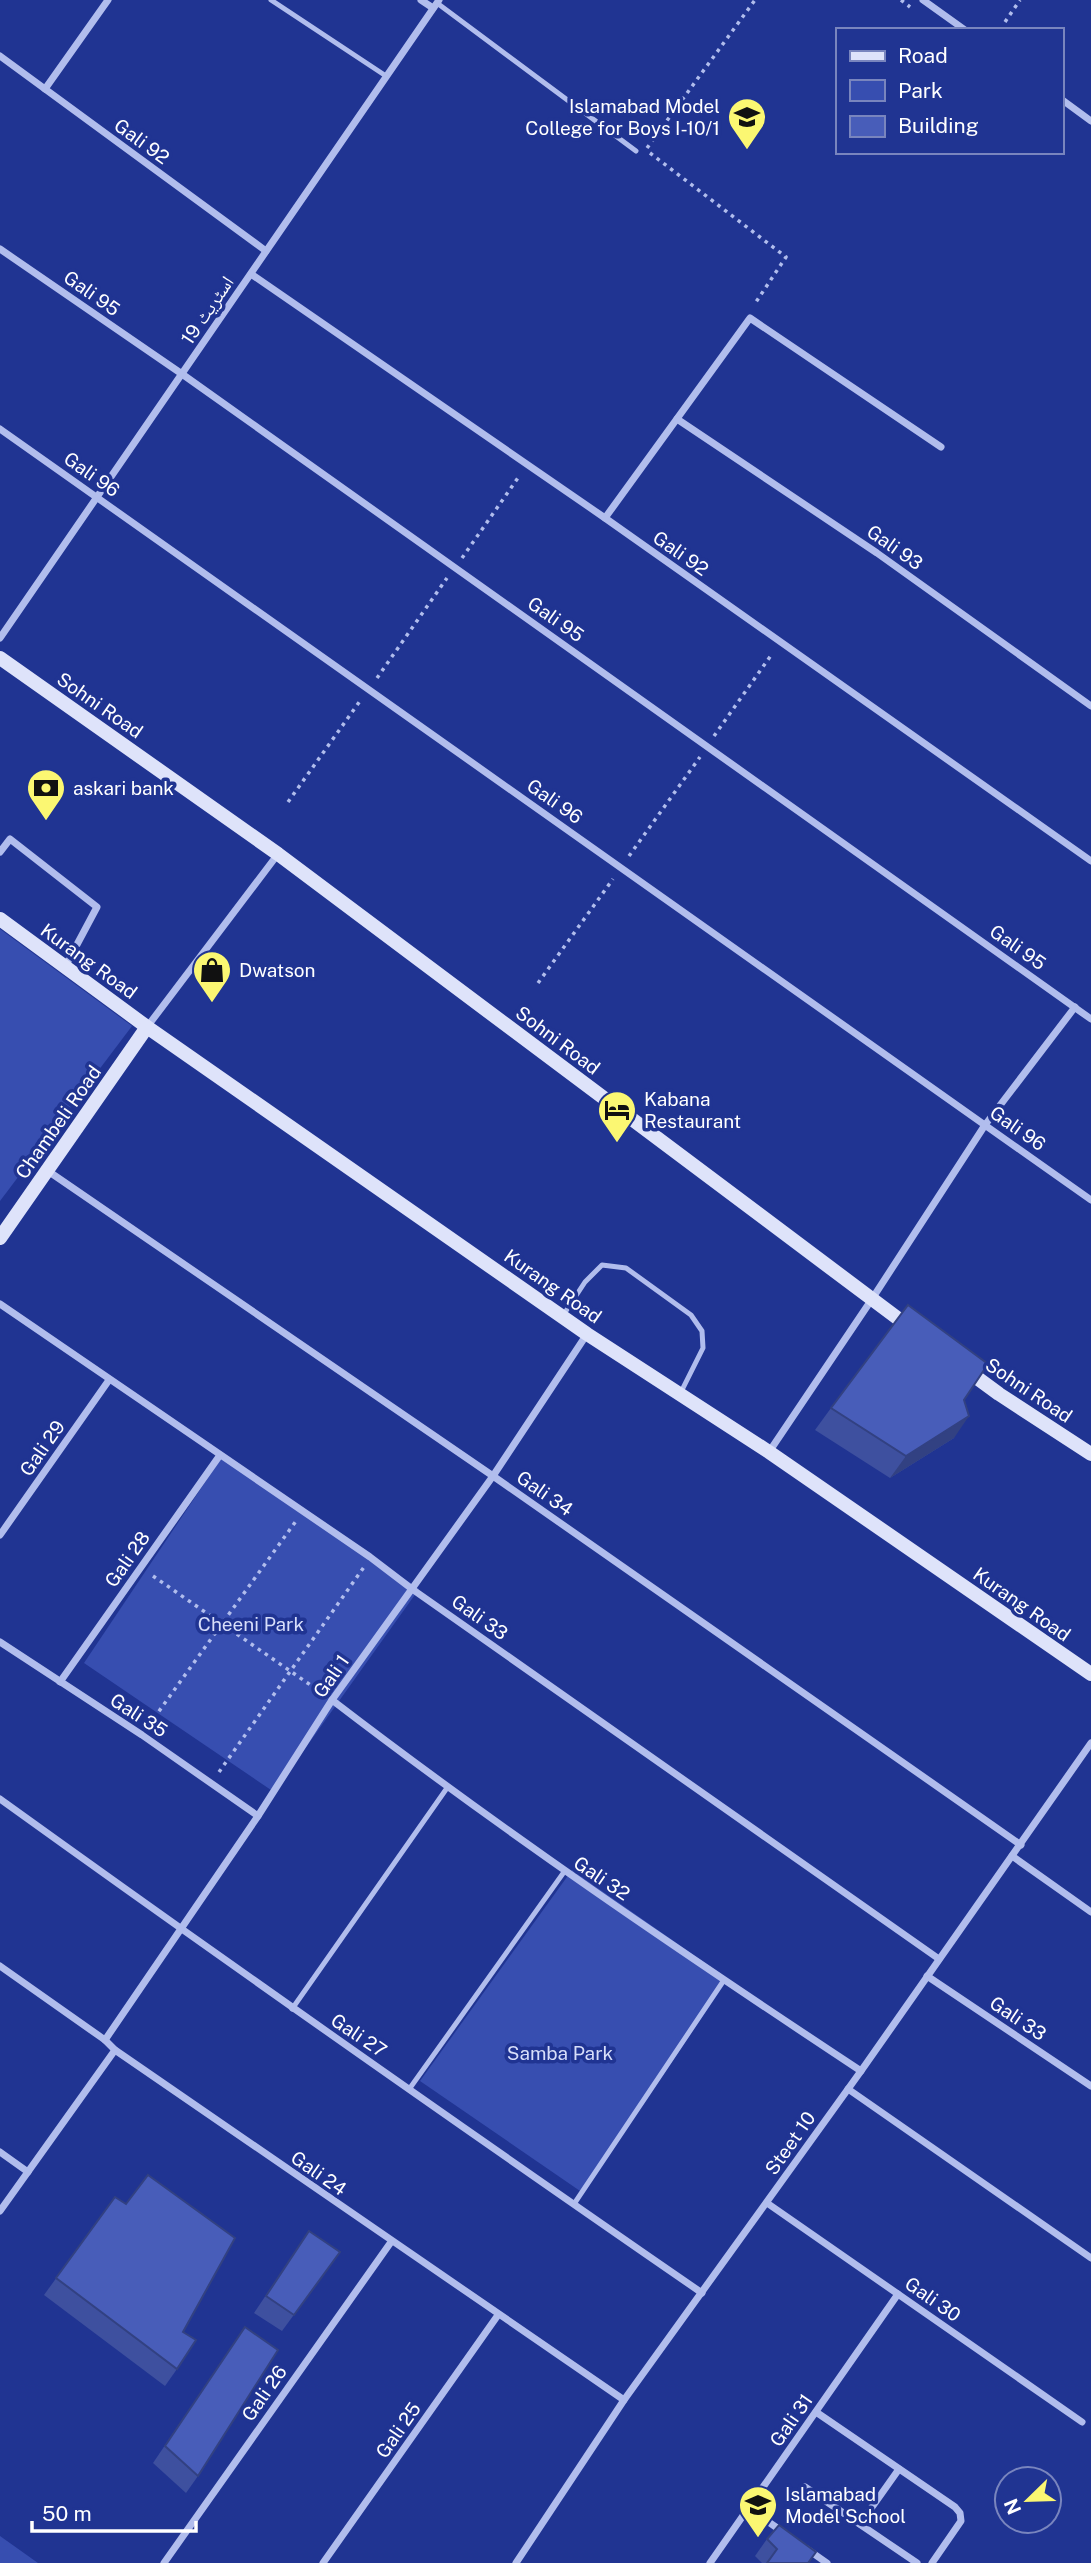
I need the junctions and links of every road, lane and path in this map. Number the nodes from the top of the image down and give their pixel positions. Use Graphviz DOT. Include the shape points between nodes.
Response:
graph roads {
  1 [pos="108,0"];
  2 [pos="271,0"];
  3 [pos="421,0"];
  4 [pos="755,0"];
  5 [pos="923,0"];
  6 [pos="1020,0"];
  7 [pos="436,4"];
  8 [pos="1005,22"];
  9 [pos="962,28"];
  10 [pos="0,56"];
  11 [pos="386,76"];
  12 [pos="45,89"];
  13 [pos="1063,100"];
  14 [pos="1091,121"];
  15 [pos="636,151"];
  16 [pos="0,248"];
  17 [pos="266,251"];
  18 [pos="251,274"];
  19 [pos="754,305"];
  20 [pos="182,374"];
  21 [pos="677,419"];
  22 [pos="0,429"];
  23 [pos="941,447"];
  24 [pos="527,466"];
  25 [pos="97,496"];
  26 [pos="605,518"];
  27 [pos="456,567"];
  28 [pos="447,578"];
  29 [pos="0,638"];
  30 [pos="778,645"];
  31 [pos="0,658"];
  32 [pos="376,680"];
  33 [pos="368,691"];
  34 [pos="1091,706"];
  35 [pos="288,802"];
  36 [pos="0,852"];
  37 [pos="278,854"];
  38 [pos="627,860"];
  39 [pos="1091,861"];
  40 [pos="619,871"];
  41 [pos="0,919"];
  42 [pos="64,967"];
  43 [pos="538,983"];
  44 [pos="1075,1007"];
  45 [pos="1091,1018"];
  46 [pos="147,1027"];
  47 [pos="985,1125"];
  48 [pos="48,1171"];
  49 [pos="1091,1200"];
  50 [pos="0,1238"];
  51 [pos="872,1299"];
  52 [pos="0,1304"];
  53 [pos="562,1317"];
  54 [pos="587,1334"];
  55 [pos="925,1339"];
  56 [pos="957,1363"];
  57 [pos="109,1380"];
  58 [pos="680,1394"];
  59 [pos="769,1452"];
  60 [pos="1091,1454"];
  61 [pos="220,1455"];
  62 [pos="493,1476"];
  63 [pos="303,1511"];
  64 [pos="0,1535"];
  65 [pos="370,1557"];
  66 [pos="141,1567"];
  67 [pos="412,1589"];
  68 [pos="220,1623"];
  69 [pos="0,1642"];
  70 [pos="291,1672"];
  71 [pos="1091,1674"];
  72 [pos="60,1682"];
  73 [pos="332,1700"];
  74 [pos="142,1735"];
  75 [pos="1091,1743"];
  76 [pos="212,1783"];
  77 [pos="447,1788"];
  78 [pos="0,1799"];
  79 [pos="258,1816"];
  80 [pos="1021,1845"];
  81 [pos="1012,1856"];
  82 [pos="564,1872"];
  83 [pos="1091,1912"];
  84 [pos="182,1930"];
  85 [pos="939,1959"];
  86 [pos="0,1966"];
  87 [pos="927,1976"];
  88 [pos="724,1980"];
  89 [pos="292,2009"];
  90 [pos="105,2040"];
  91 [pos="115,2050"];
  92 [pos="862,2071"];
  93 [pos="1091,2086"];
  94 [pos="410,2088"];
  95 [pos="848,2089"];
  96 [pos="0,2152"];
  97 [pos="29,2172"];
  98 [pos="767,2203"];
  99 [pos="574,2204"];
  100 [pos="0,2211"];
  101 [pos="391,2242"];
  102 [pos="1091,2258"];
  103 [pos="702,2293"];
  104 [pos="898,2294"];
  105 [pos="498,2315"];
  106 [pos="624,2400"];
  107 [pos="816,2412"];
  108 [pos="1082,2422"];
  109 [pos="900,2469"];
  110 [pos="805,2487"];
  111 [pos="748,2508"];
  112 [pos="860,2524"];
  113 [pos="793,2539"];
  114 [pos="804,2547"];
  115 [pos="164,2563"];
  116 [pos="323,2563"];
  117 [pos="516,2563"];
  118 [pos="710,2563"];
  119 [pos="827,2563"];
  120 [pos="917,2563"];
  121 [pos="932,2563"];
  1 -- 12 [label="street"];
  2 -- 11 [label="lane"];
  3 -- 7 [label="street"];
  4 -- 19 [label="path" via="645,149 786,257"];
  5 -- 9 [label="street"];
  6 -- 8 [label="path"];
  7 -- 11 [label="street, اسٹریٹ 19"];
  7 -- 15 [label="lane"];
  10 -- 12 [label="street, Gali 92"];
  11 -- 17 [label="street, اسٹریٹ 19"];
  12 -- 17 [label="street, Gali 92"];
  13 -- 14 [label="street"];
  16 -- 20 [label="street, Gali 95"];
  17 -- 18 [label="street, اسٹریٹ 19"];
  18 -- 20 [label="street, اسٹریٹ 19"];
  18 -- 26 [label="street, Gali 92"];
  20 -- 25 [label="street, اسٹریٹ 19"];
  20 -- 44 [label="street, Gali 95"];
  21 -- 23 [label="street" via="750,318"];
  21 -- 26 [label="street"];
  21 -- 34 [label="street, Gali 93" via="877,553"];
  22 -- 25 [label="street, Gali 96"];
  24 -- 27 [label="path"];
  25 -- 29 [label="street, اسٹریٹ 19"];
  25 -- 47 [label="street, Gali 96"];
  26 -- 39 [label="street, Gali 92"];
  28 -- 32 [label="path"];
  30 -- 38 [label="path"];
  31 -- 37 [label="street, Sohni Road"];
  33 -- 35 [label="path"];
  36 -- 42 [label="street" via="9,839 97,907"];
  37 -- 46 [label="street"];
  37 -- 51 [label="street, Sohni Road"];
  40 -- 43 [label="path"];
  41 -- 42 [label="street, Kurang Road"];
  42 -- 46 [label="street, Kurang Road"];
  44 -- 45 [label="street, Gali 95"];
  44 -- 47 [label="street"];
  46 -- 48 [label="street, Chambeli Road"];
  46 -- 53 [label="street, Kurang Road"];
  47 -- 49 [label="street, Gali 96"];
  47 -- 51 [label="street"];
  48 -- 50 [label="street, Chambeli Road"];
  48 -- 62 [label="street, Gali 34"];
  51 -- 55 [label="street, Sohni Road"];
  51 -- 59 [label="street"];
  52 -- 57 [label="street, Gali 33"];
  53 -- 54 [label="street, Kurang Road"];
  53 -- 58 [label="lane" via="602,1265 626,1268 691,1315 702,1331 703,1348"];
  54 -- 58 [label="street, Kurang Road"];
  54 -- 62 [label="street, Gali 1"];
  56 -- 60 [label="street, Sohni Road"];
  57 -- 61 [label="street, Gali 33"];
  57 -- 64 [label="street, Gali 29"];
  58 -- 59 [label="street, Kurang Road"];
  59 -- 71 [label="street, Kurang Road"];
  61 -- 63 [label="street, Gali 33"];
  61 -- 66 [label="street, Gali 28"];
  62 -- 67 [label="street, Gali 1"];
  62 -- 80 [label="street, Gali 34"];
  63 -- 65 [label="street, Gali 33"];
  63 -- 68 [label="path"];
  65 -- 67 [label="street, Gali 33"];
  65 -- 70 [label="path"];
  66 -- 68 [label="path"];
  66 -- 72 [label="street, Gali 28"];
  67 -- 73 [label="street, Gali 1"];
  67 -- 85 [label="street, Gali 33"];
  68 -- 70 [label="path"];
  68 -- 74 [label="path"];
  69 -- 72 [label="street, Gali 35"];
  70 -- 73 [label="path"];
  70 -- 76 [label="path"];
  72 -- 74 [label="street, Gali 35"];
  73 -- 77 [label="street, Gali 32"];
  73 -- 79 [label="street, Gali 1"];
  74 -- 76 [label="street, Gali 35"];
  75 -- 80 [label="street, Steet 10"];
  76 -- 79 [label="street, Gali 35"];
  77 -- 82 [label="street, Gali 32"];
  77 -- 89 [label="lane"];
  78 -- 84 [label="street, Gali 27"];
  79 -- 84 [label="street, Gali 1"];
  80 -- 81 [label="street, Steet 10"];
  81 -- 83 [label="street"];
  81 -- 85 [label="street, Steet 10"];
  82 -- 88 [label="street, Gali 32"];
  82 -- 94 [label="lane"];
  84 -- 89 [label="street, Gali 27"];
  84 -- 90 [label="street, Gali 1"];
  85 -- 87 [label="street, Steet 10"];
  86 -- 90 [label="street, Gali 24"];
  87 -- 92 [label="street, Steet 10"];
  87 -- 93 [label="street, Gali 33"];
  88 -- 92 [label="street, Gali 32"];
  88 -- 99 [label="lane"];
  89 -- 94 [label="street, Gali 27"];
  90 -- 91 [label="street, Gali 24"];
  91 -- 97 [label="street"];
  91 -- 101 [label="street, Gali 24"];
  92 -- 95 [label="street, Steet 10"];
  94 -- 99 [label="street, Gali 27"];
  95 -- 98 [label="street, Steet 10"];
  95 -- 102 [label="street"];
  96 -- 97 [label="street"];
  97 -- 100 [label="street"];
  98 -- 103 [label="street, Steet 10"];
  98 -- 104 [label="street, Gali 30"];
  99 -- 103 [label="street, Gali 27"];
  101 -- 105 [label="street, Gali 24"];
  101 -- 115 [label="street, Gali 26"];
  103 -- 106 [label="street, Steet 10"];
  104 -- 107 [label="street, Gali 31"];
  104 -- 108 [label="street, Gali 30"];
  105 -- 106 [label="street, Gali 24"];
  105 -- 116 [label="street, Gali 25"];
  106 -- 117 [label="street, Steet 10"];
  107 -- 109 [label="street"];
  107 -- 111 [label="street, Gali 31"];
  109 -- 112 [label="street"];
  109 -- 121 [label="street" via="960,2513 961,2521"];
  110 -- 112 [label="street"];
  111 -- 113 [label="street"];
  111 -- 118 [label="street, Gali 31"];
  112 -- 120 [label="street"];
  114 -- 119 [label="street"];
}
